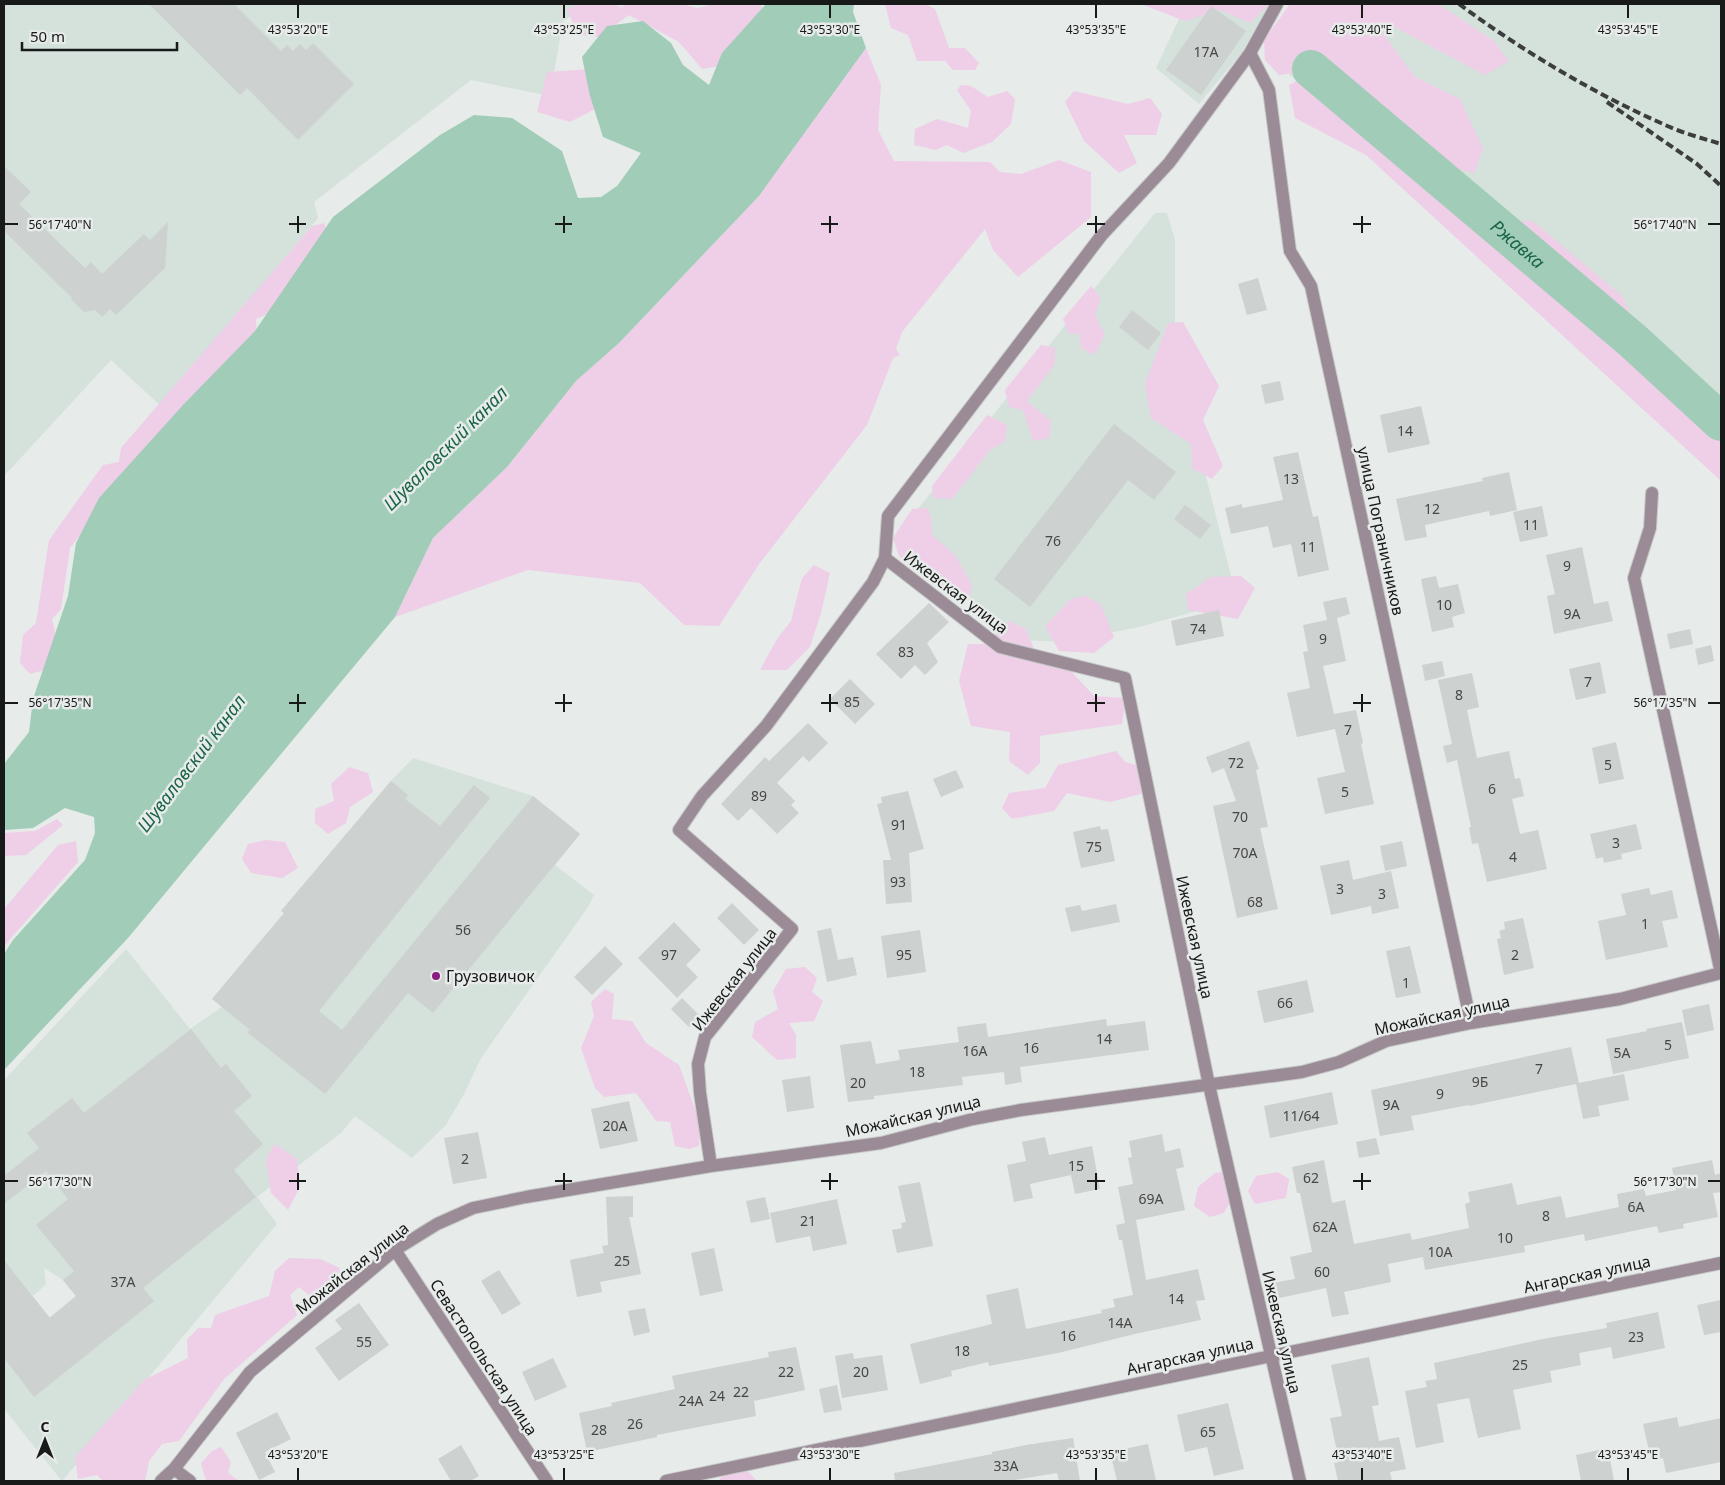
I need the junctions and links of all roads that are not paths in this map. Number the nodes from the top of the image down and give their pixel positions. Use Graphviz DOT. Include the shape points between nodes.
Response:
graph roads {
  1 [pos="1277,4"];
  2 [pos="1250,53"];
  3 [pos="1652,492"];
  4 [pos="885,558"];
  5 [pos="1721,973"];
  6 [pos="1471,1023"];
  7 [pos="1209,1085"];
  8 [pos="711,1166"];
  9 [pos="395,1250"];
  10 [pos="1721,1264"];
  11 [pos="1271,1356"];
  12 [pos="174,1469"];
  13 [pos="161,1481"];
  14 [pos="190,1481"];
  15 [pos="546,1481"];
  16 [pos="666,1481"];
  17 [pos="1300,1481"];
  1 -- 2 [label="street"];
  2 -- 4 [label="street" via="1169,163 1102,236 888,516"];
  2 -- 6 [label="street, улица Пограничников" via="1270,90 1290,251 1311,286"];
  3 -- 5 [label="street" via="1650,528 1634,578"];
  4 -- 7 [label="street, Ижевская улица" via="1000,647 1125,678"];
  4 -- 8 [label="street, Ижевская улица" via="872,582 766,726 702,796 679,830 792,929 705,1037 698,1064"];
  5 -- 6 [label="street, Можайская улица" via="1620,999"];
  6 -- 7 [label="street, Можайская улица" via="1386,1041 1339,1062 1302,1072"];
  7 -- 8 [label="street, Можайская улица" via="1021,1110 881,1143"];
  7 -- 11 [label="street, Ижевская улица"];
  8 -- 9 [label="street, Можайская улица" via="473,1208 437,1224"];
  9 -- 12 [label="street, Можайская улица" via="250,1372"];
  9 -- 15 [label="street, Севастопольская улица"];
  10 -- 11 [label="street, Ангарская улица"];
  11 -- 16 [label="street, Ангарская улица"];
  11 -- 17 [label="street, Ижевская улица"];
  12 -- 13 [label="street, Можайская улица"];
  12 -- 14 [label="street"];
}
